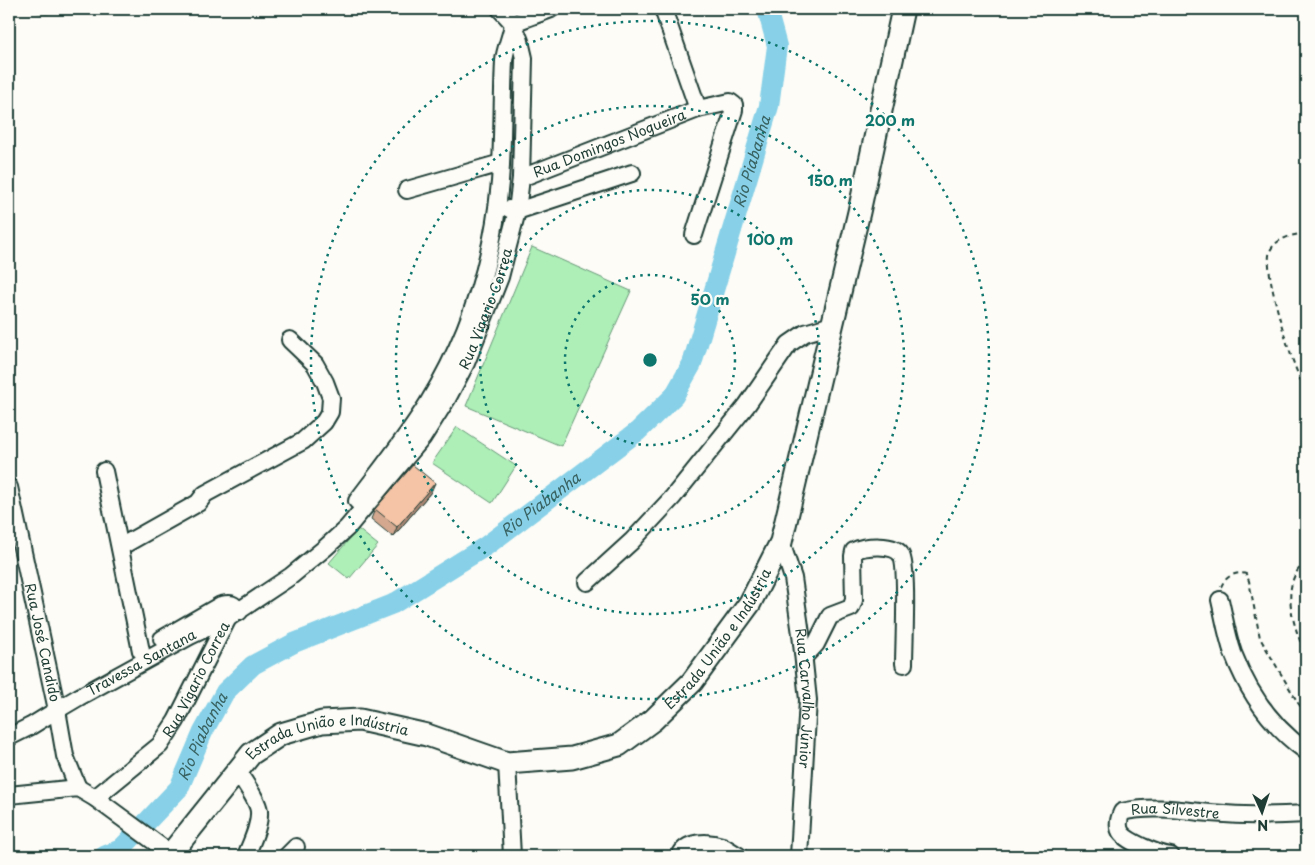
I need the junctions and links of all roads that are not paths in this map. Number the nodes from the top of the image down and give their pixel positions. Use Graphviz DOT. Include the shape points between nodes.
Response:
graph roads {
  1 [pos="500,9"];
  2 [pos="551,9"];
  3 [pos="663,9"];
  4 [pos="903,9"];
  5 [pos="512,16"];
  6 [pos="698,109"];
  7 [pos="501,163"];
  8 [pos="632,173"];
  9 [pos="521,178"];
  10 [pos="407,190"];
  11 [pos="497,206"];
  12 [pos="517,211"];
  13 [pos="694,235"];
  14 [pos="832,325"];
  15 [pos="290,340"];
  16 [pos="432,409"];
  17 [pos="104,471"];
  18 [pos="9,487"];
  19 [pos="781,542"];
  20 [pos="120,546"];
  21 [pos="587,582"];
  22 [pos="1220,600"];
  23 [pos="234,615"];
  24 [pos="190,636"];
  25 [pos="141,651"];
  26 [pos="209,656"];
  27 [pos="804,657"];
  28 [pos="904,664"];
  29 [pos="56,707"];
  30 [pos="9,736"];
  31 [pos="1306,751"];
  32 [pos="507,763"];
  33 [pos="238,770"];
  34 [pos="78,788"];
  35 [pos="9,795"];
  36 [pos="95,798"];
  37 [pos="1306,814"];
  38 [pos="170,855"];
  39 [pos="246,856"];
  40 [pos="512,856"];
  41 [pos="680,856"];
  42 [pos="739,856"];
  43 [pos="800,856"];
  44 [pos="1170,856"];
  1 -- 5 [label="street, Rua Vigario Correa"];
  2 -- 5 [label="street"];
  3 -- 6 [label="street"];
  4 -- 14 [label="main road, Estrada União e Indústria"];
  5 -- 7 [label="street, Rua Vigario Correa" via="504,59"];
  5 -- 9 [label="street, Rua Vigario Correa" via="524,58"];
  6 -- 9 [label="street, Rua Domingos Nogueira"];
  6 -- 13 [label="street, Rua Domingos Nogueira" via="730,102 734,105"];
  7 -- 10 [label="street"];
  7 -- 11 [label="street, Rua Vigario Correa"];
  8 -- 12 [label="street"];
  9 -- 12 [label="street, Rua Vigario Correa"];
  11 -- 12 [label="street"];
  11 -- 16 [label="street, Rua Vigario Correa" via="488,260 474,306"];
  12 -- 16 [label="street, Rua Vigario Correa" via="500,277 466,363"];
  14 -- 19 [label="main road, Estrada União e Indústria"];
  14 -- 21 [label="street" via="805,333 788,344 747,405 673,497"];
  15 -- 20 [label="street" via="315,364 325,382 331,398 330,412 324,422 303,441 205,494 198,503"];
  16 -- 23 [label="street, Rua Vigario Correa" via="423,437 366,506 325,548"];
  17 -- 20 [label="street"];
  18 -- 29 [label="street, Rua José Candido"];
  19 -- 27 [label="street, Rua Carvalho Júnior" via="793,578"];
  19 -- 32 [label="main road, Estrada União e Indústria" via="750,603 692,682 653,720 619,745 572,758"];
  20 -- 25 [label="street"];
  22 -- 31 [label="street" via="1232,651 1254,696 1272,721"];
  23 -- 24 [label="street, Travessa Santana"];
  23 -- 25 [label="street" via="235,605 221,605"];
  23 -- 26 [label="street, Rua Vigario Correa"];
  24 -- 26 [label="street" via="205,640 210,649"];
  24 -- 29 [label="street, Travessa Santana"];
  25 -- 29 [label="street"];
  26 -- 36 [label="street, Rua Vigario Correa" via="176,722 160,745"];
  27 -- 28 [label="street" via="816,644 830,616 851,608 854,600 854,550 889,547 902,556"];
  27 -- 43 [label="street, Rua Carvalho Júnior" via="808,719"];
  29 -- 30 [label="street" via="31,726"];
  29 -- 34 [label="street, Rua José Candido" via="65,756"];
  32 -- 33 [label="main road, Estrada União e Indústria" via="427,735 360,720 322,722 281,734 251,754"];
  32 -- 40 [label="street"];
  33 -- 38 [label="main road, Estrada União e Indústria"];
  33 -- 39 [label="street" via="259,812"];
  34 -- 35 [label="street"];
  34 -- 36 [label="street"];
  36 -- 38 [label="street"];
  37 -- 44 [label="street, Rua Silvestre" via="1244,815 1154,809 1122,812 1119,830 1127,840"];
  41 -- 42 [label="street" via="699,842 720,846"];
}
